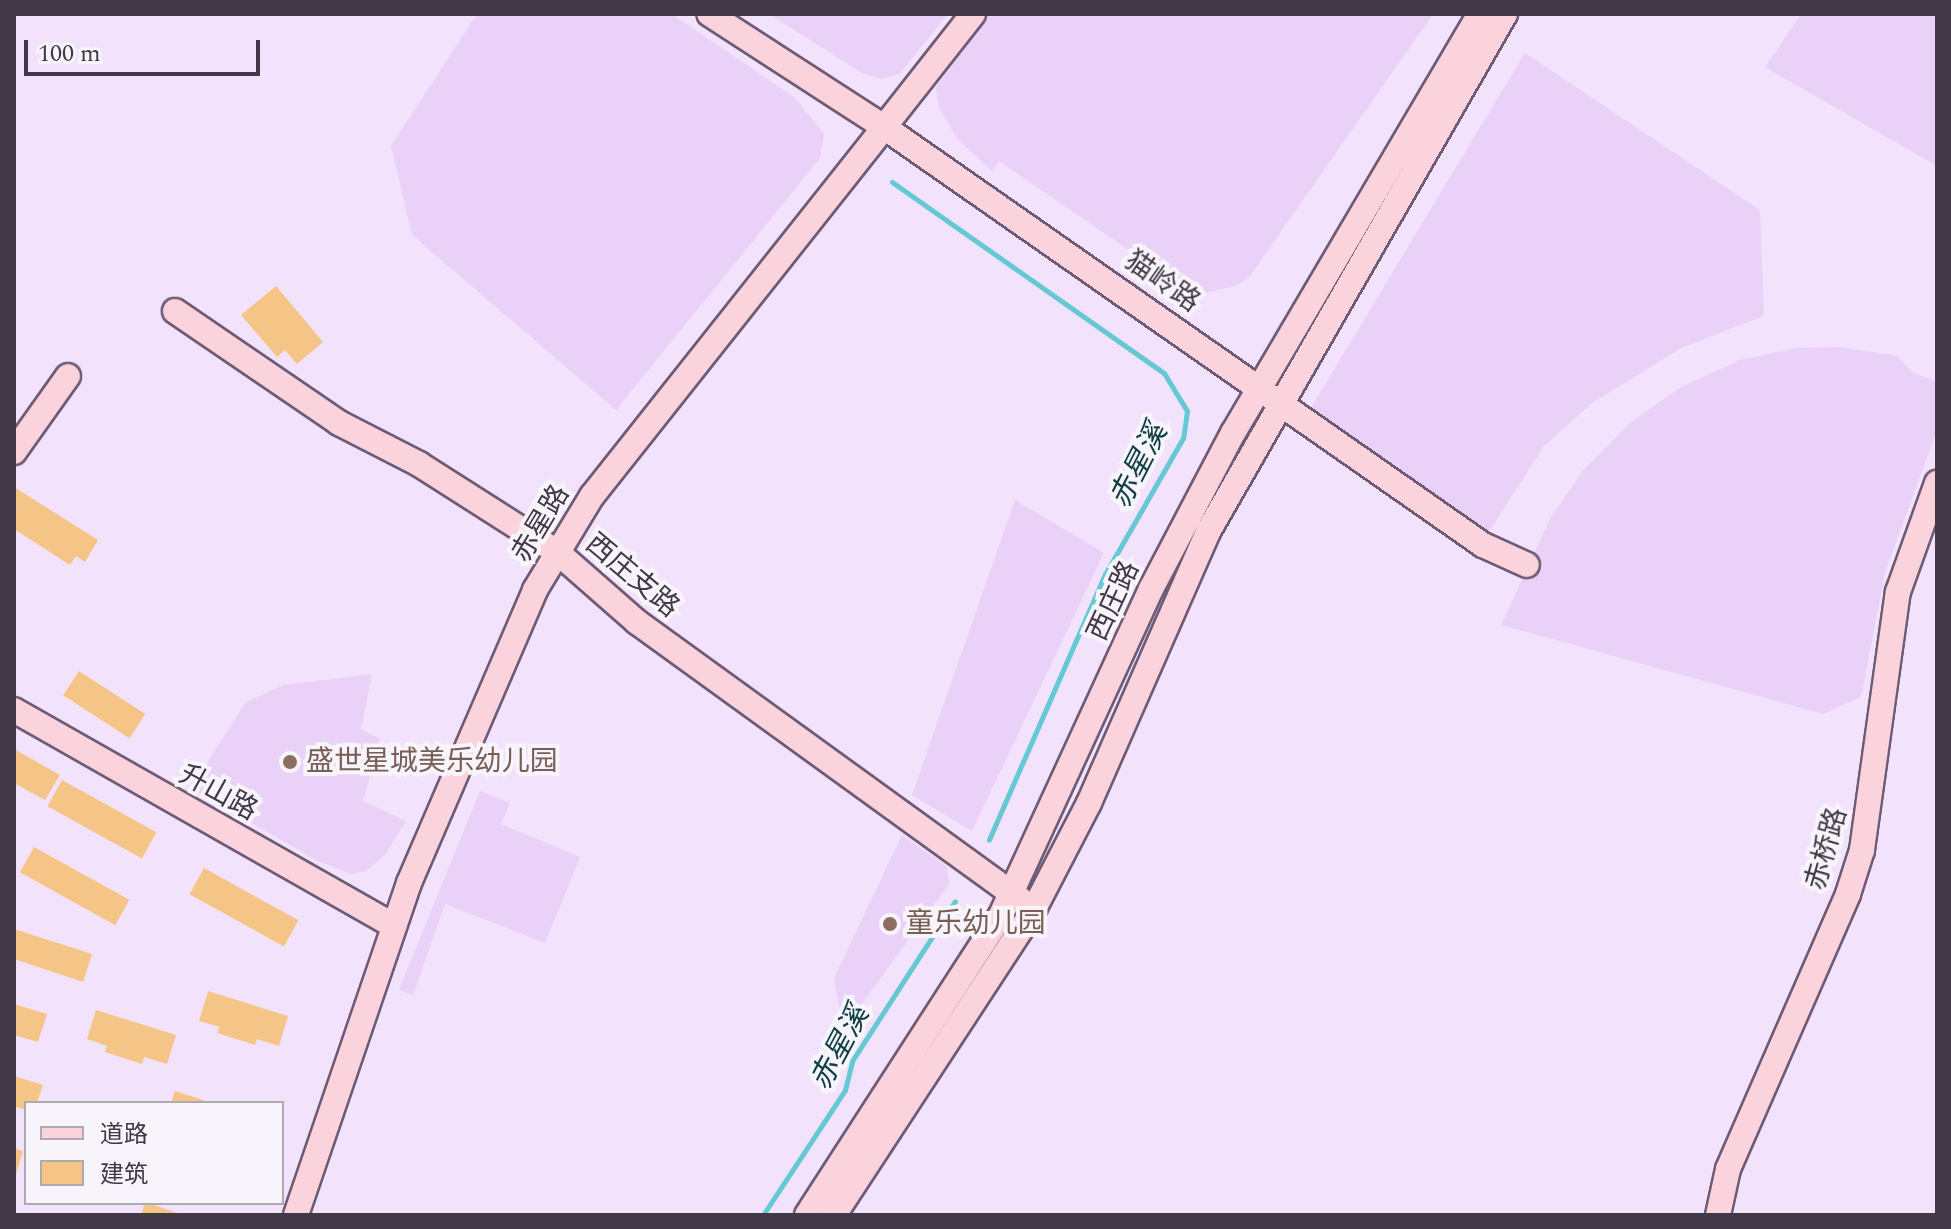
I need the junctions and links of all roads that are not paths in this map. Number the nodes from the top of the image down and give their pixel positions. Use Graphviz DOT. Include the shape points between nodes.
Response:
graph roads {
  1 [pos="709,14"];
  2 [pos="973,14"];
  3 [pos="1480,14"];
  4 [pos="1505,14"];
  5 [pos="884,127"];
  6 [pos="175,311"];
  7 [pos="68,376"];
  8 [pos="1258,387"];
  9 [pos="1280,404"];
  10 [pos="14,452"];
  11 [pos="1937,483"];
  12 [pos="557,552"];
  13 [pos="1527,565"];
  14 [pos="14,710"];
  15 [pos="1012,894"];
  16 [pos="1034,909"];
  17 [pos="394,926"];
  18 [pos="296,1215"];
  19 [pos="807,1215"];
  20 [pos="834,1215"];
  21 [pos="1718,1215"];
  1 -- 5 [label="street"];
  2 -- 5 [label="street"];
  3 -- 8 [label="street, 西庄路"];
  4 -- 9 [label="street, 西庄路"];
  5 -- 8 [label="street, 猫岭路"];
  5 -- 12 [label="street, 赤星路" via="592,496"];
  6 -- 12 [label="street, 西庄支路" via="339,423 419,464"];
  7 -- 10 [label="street"];
  8 -- 9 [label="street, 猫岭路"];
  8 -- 15 [label="street, 西庄路" via="1151,589"];
  9 -- 13 [label="street, 猫岭路" via="1483,545"];
  9 -- 16 [label="street, 西庄路" via="1200,548 1089,803"];
  11 -- 21 [label="street, 赤桥路" via="1901,578 1862,850 1728,1169"];
  12 -- 15 [label="street, 西庄支路" via="637,622"];
  12 -- 17 [label="street, 赤星路" via="507,651"];
  14 -- 17 [label="street, 升山路"];
  15 -- 16 [label="street, 西庄支路"];
  15 -- 19 [label="street, 西庄路"];
  16 -- 20 [label="street, 西庄路"];
  17 -- 18 [label="street, 赤星路"];
}
